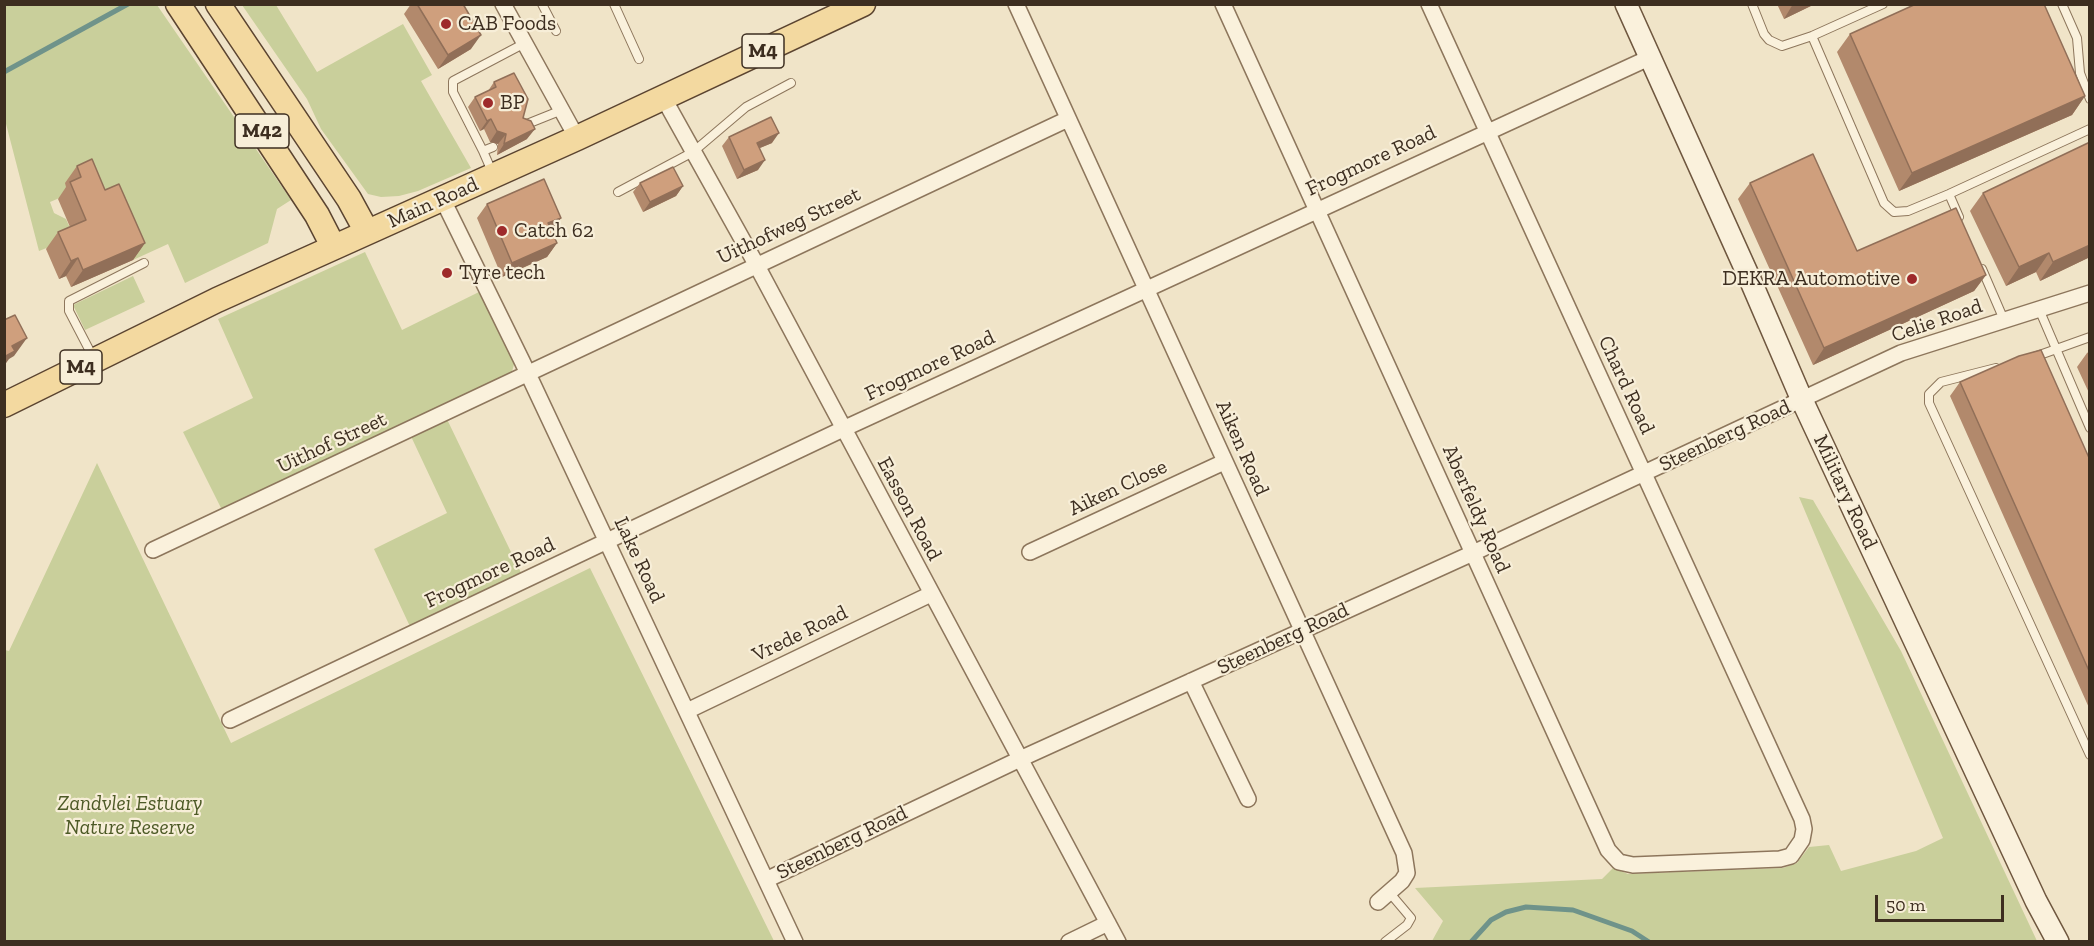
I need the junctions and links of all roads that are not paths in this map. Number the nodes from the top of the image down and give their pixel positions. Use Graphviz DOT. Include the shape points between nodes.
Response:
graph roads {
  1 [pos="218,4"];
  2 [pos="503,4"];
  3 [pos="542,4"];
  4 [pos="614,4"];
  5 [pos="863,4"];
  6 [pos="1016,4"];
  7 [pos="1223,4"];
  8 [pos="1429,4"];
  9 [pos="1626,4"];
  10 [pos="1752,4"];
  11 [pos="1882,4"];
  12 [pos="2062,4"];
  13 [pos="183,11"];
  14 [pos="556,31"];
  15 [pos="1812,36"];
  16 [pos="525,43"];
  17 [pos="1651,57"];
  18 [pos="639,59"];
  19 [pos="790,83"];
  20 [pos="663,97"];
  21 [pos="2090,99"];
  22 [pos="562,110"];
  23 [pos="1068,119"];
  24 [pos="521,126"];
  25 [pos="2090,129"];
  26 [pos="1487,131"];
  27 [pos="577,138"];
  28 [pos="493,147"];
  29 [pos="483,152"];
  30 [pos="693,152"];
  31 [pos="494,175"];
  32 [pos="618,192"];
  33 [pos="1948,194"];
  34 [pos="442,198"];
  35 [pos="1317,209"];
  36 [pos="1962,226"];
  37 [pos="367,232"];
  38 [pos="333,246"];
  39 [pos="1976,257"];
  40 [pos="144,263"];
  41 [pos="756,264"];
  42 [pos="1147,288"];
  43 [pos="2090,292"];
  44 [pos="2039,309"];
  45 [pos="2004,320"];
  46 [pos="2090,337"];
  47 [pos="2056,351"];
  48 [pos="95,360"];
  49 [pos="2022,360"];
  50 [pos="2010,364"];
  51 [pos="528,374"];
  52 [pos="1802,400"];
  53 [pos="4,405"];
  54 [pos="2090,428"];
  55 [pos="843,429"];
  56 [pos="1224,462"];
  57 [pos="1643,474"];
  58 [pos="607,542"];
  59 [pos="153,550"];
  60 [pos="1030,552"];
  61 [pos="1473,553"];
  62 [pos="931,594"];
  63 [pos="1302,630"];
  64 [pos="1191,681"];
  65 [pos="687,711"];
  66 [pos="230,720"];
  67 [pos="2090,755"];
  68 [pos="1020,759"];
  69 [pos="1248,799"];
  70 [pos="1797,848"];
  71 [pos="766,880"];
  72 [pos="1384,897"];
  73 [pos="1108,923"];
  74 [pos="795,942"];
  75 [pos="1069,942"];
  76 [pos="1118,942"];
  77 [pos="1385,942"];
  78 [pos="2058,942"];
  1 -- 37 [label="main road, M42"];
  2 -- 16 [label="street"];
  3 -- 14 [label="lane"];
  4 -- 18 [label="lane"];
  5 -- 20 [label="main road, Main Road / M4"];
  6 -- 23 [label="street, Aiken Road"];
  7 -- 35 [label="street, Aberfeldy Road"];
  8 -- 26 [label="street, Chard Road"];
  9 -- 17 [label="main road, Military Road"];
  10 -- 15 [label="lane" via="1764,34 1776,44 1787,45"];
  11 -- 15 [label="lane"];
  12 -- 21 [label="lane" via="2077,38 2080,73"];
  13 -- 38 [label="main road, M42" via="317,215"];
  15 -- 33 [label="lane" via="1888,209 1902,212"];
  16 -- 22 [label="street"];
  16 -- 29 [label="lane" via="453,81 453,92"];
  17 -- 26 [label="street, Frogmore Road"];
  17 -- 52 [label="main road, Military Road"];
  19 -- 30 [label="lane" via="746,107"];
  20 -- 27 [label="main road, Main Road / M4"];
  20 -- 30 [label="street, Easson Road"];
  22 -- 24 [label="lane"];
  22 -- 27 [label="street"];
  23 -- 41 [label="street, Uithofweg Street"];
  23 -- 42 [label="street, Aiken Road"];
  25 -- 33 [label="lane"];
  26 -- 35 [label="street, Frogmore Road"];
  26 -- 57 [label="street, Chard Road"];
  27 -- 31 [label="main road, Main Road / M4"];
  28 -- 29 [label="lane"];
  29 -- 31 [label="lane"];
  30 -- 32 [label="lane"];
  30 -- 41 [label="street, Easson Road"];
  31 -- 34 [label="main road, Main Road / M4"];
  33 -- 36 [label="lane"];
  34 -- 37 [label="main road, Main Road / M4"];
  34 -- 51 [label="street, Lake Road"];
  35 -- 42 [label="street, Frogmore Road"];
  35 -- 61 [label="street, Aberfeldy Road"];
  37 -- 38 [label="main road, Main Road / M4"];
  38 -- 48 [label="main road, Main Road / M4"];
  39 -- 45 [label="lane"];
  40 -- 48 [label="lane" via="69,301 69,311"];
  41 -- 51 [label="street, Uithofweg Street"];
  41 -- 55 [label="street, Easson Road"];
  42 -- 55 [label="street, Frogmore Road"];
  42 -- 56 [label="street, Aiken Road"];
  43 -- 44 [label="street, Celie Road"];
  44 -- 45 [label="street, Celie Road"];
  44 -- 47 [label="lane"];
  45 -- 52 [label="street, Celie Road" via="1901,353"];
  46 -- 47 [label="lane"];
  47 -- 49 [label="lane"];
  47 -- 54 [label="lane"];
  48 -- 53 [label="main road, Main Road / M4"];
  50 -- 67 [label="lane" via="1941,382 1929,394 1929,403"];
  51 -- 58 [label="street, Lake Road"];
  51 -- 59 [label="street, Uithof Street"];
  52 -- 57 [label="street, Steenberg Road"];
  52 -- 78 [label="main road, Military Road"];
  55 -- 58 [label="street, Frogmore Road"];
  55 -- 62 [label="street, Easson Road"];
  56 -- 60 [label="street, Aiken Close"];
  56 -- 63 [label="street, Aiken Road"];
  57 -- 61 [label="street, Steenberg Road"];
  57 -- 70 [label="street, Chard Road" via="1802,819 1804,829"];
  58 -- 65 [label="street, Lake Road"];
  58 -- 66 [label="street, Frogmore Road"];
  61 -- 63 [label="street, Steenberg Road"];
  61 -- 70 [label="street, Aberfeldy Road" via="1615,860 1633,865 1780,859"];
  62 -- 65 [label="street, Vrede Road"];
  62 -- 68 [label="street, Easson Road"];
  63 -- 64 [label="street, Steenberg Road"];
  63 -- 72 [label="street, Aiken Road" via="1404,853 1407,873"];
  64 -- 68 [label="street, Steenberg Road"];
  64 -- 69 [label="street"];
  65 -- 71 [label="street, Lake Road"];
  68 -- 71 [label="street, Steenberg Road"];
  68 -- 73 [label="street, Easson Road"];
  71 -- 74 [label="street, Lake Road"];
  72 -- 77 [label="lane" via="1411,918"];
  73 -- 75 [label="street"];
  73 -- 76 [label="street, Easson Road"];
}
